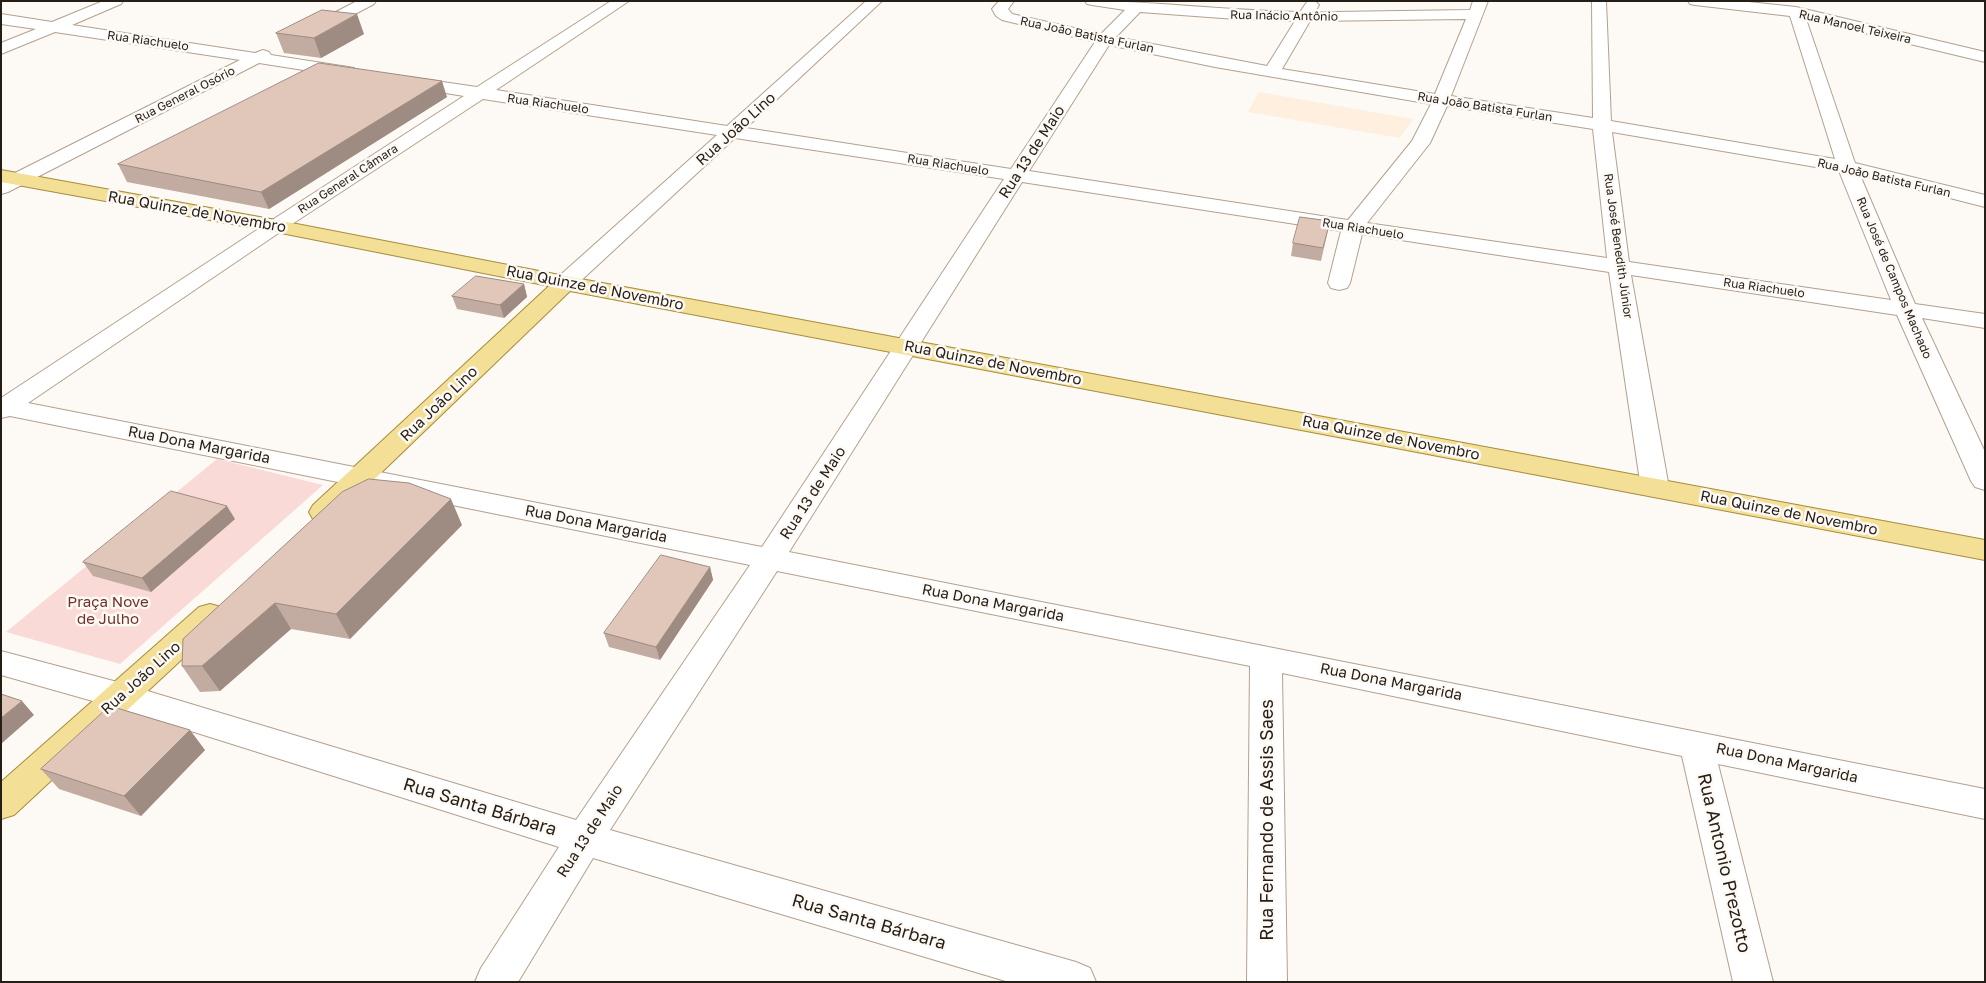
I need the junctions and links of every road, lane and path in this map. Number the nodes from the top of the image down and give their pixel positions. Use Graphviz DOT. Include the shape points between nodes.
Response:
graph roads {
  1 [pos="116,1"];
  2 [pos="369,1"];
  3 [pos="622,1"];
  4 [pos="875,1"];
  5 [pos="1006,1"];
  6 [pos="1092,1"];
  7 [pos="1314,1"];
  8 [pos="1599,1"];
  9 [pos="1695,1"];
  10 [pos="1135,8"];
  11 [pos="1479,8"];
  12 [pos="1796,12"];
  13 [pos="1304,18"];
  14 [pos="1,19"];
  15 [pos="54,27"];
  16 [pos="302,36"];
  17 [pos="1104,40"];
  18 [pos="285,44"];
  19 [pos="1,49"];
  20 [pos="260,57"];
  21 [pos="1985,57"];
  22 [pos="1272,71"];
  23 [pos="365,75"];
  24 [pos="394,80"];
  25 [pos="480,94"];
  26 [pos="1441,100"];
  27 [pos="1602,126"];
  28 [pos="733,132"];
  29 [pos="1847,167"];
  30 [pos="1017,175"];
  31 [pos="6,181"];
  32 [pos="1985,202"];
  33 [pos="276,226"];
  34 [pos="1353,227"];
  35 [pos="1619,266"];
  36 [pos="565,283"];
  37 [pos="1338,283"];
  38 [pos="1906,309"];
  39 [pos="1985,322"];
  40 [pos="906,347"];
  41 [pos="3,408"];
  42 [pos="362,477"];
  43 [pos="1985,481"];
  44 [pos="1655,488"];
  45 [pos="304,530"];
  46 [pos="1985,550"];
  47 [pos="770,558"];
  48 [pos="231,596"];
  49 [pos="1266,657"];
  50 [pos="1,663"];
  51 [pos="121,696"];
  52 [pos="1696,744"];
  53 [pos="1,804"];
  54 [pos="1985,804"];
  55 [pos="584,839"];
  56 [pos="495,982"];
  57 [pos="1076,982"];
  58 [pos="1267,982"];
  59 [pos="1753,982"];
  1 -- 15 [label="street"];
  2 -- 16 [label="street"];
  3 -- 25 [label="street, Rua General Câmara"];
  4 -- 28 [label="street, Rua João Lino"];
  5 -- 17 [label="street, Rua João Batista Furlan" via="1000,9 1007,17"];
  6 -- 10 [label="street, Rua Inácio Antônio"];
  7 -- 13 [label="street"];
  8 -- 27 [label="street, Rua José Benedith Júnior"];
  9 -- 12 [label="street, Rua Manoel Teixeira"];
  10 -- 13 [label="street, Rua Inácio Antônio" via="1225,16"];
  10 -- 17 [label="street, Rua 13 de Maio"];
  11 -- 13 [label="street, Rua Inácio Antônio"];
  11 -- 26 [label="street"];
  12 -- 21 [label="street, Rua Manoel Teixeira"];
  12 -- 29 [label="street, Rua José de Campos Machado"];
  13 -- 22 [label="street"];
  14 -- 15 [label="street, Rua Riachuelo"];
  15 -- 19 [label="street"];
  15 -- 20 [label="street, Rua Riachuelo"];
  17 -- 22 [label="street, Rua João Batista Furlan"];
  17 -- 30 [label="street, Rua 13 de Maio"];
  18 -- 20 [label="street, Rua General Osório"];
  20 -- 23 [label="street, Rua Riachuelo"];
  20 -- 31 [label="street, Rua General Osório"];
  22 -- 26 [label="street, Rua João Batista Furlan"];
  24 -- 25 [label="street, Rua Riachuelo"];
  25 -- 28 [label="street, Rua Riachuelo"];
  25 -- 33 [label="street, Rua General Câmara"];
  26 -- 27 [label="street, Rua João Batista Furlan"];
  26 -- 34 [label="street" via="1420,143"];
  27 -- 29 [label="street, Rua João Batista Furlan"];
  27 -- 35 [label="street, Rua José Benedith Júnior"];
  28 -- 30 [label="street, Rua Riachuelo"];
  28 -- 36 [label="street, Rua João Lino"];
  29 -- 32 [label="street, Rua João Batista Furlan"];
  29 -- 38 [label="street, Rua José de Campos Machado"];
  30 -- 34 [label="street, Rua Riachuelo"];
  30 -- 40 [label="street, Rua 13 de Maio"];
  31 -- 33 [label="main road, Rua Quinze de Novembro"];
  33 -- 36 [label="main road, Rua Quinze de Novembro"];
  33 -- 41 [label="street, Rua General Câmara"];
  34 -- 35 [label="street, Rua Riachuelo"];
  34 -- 37 [label="street"];
  35 -- 38 [label="street, Rua Riachuelo"];
  35 -- 44 [label="street, Rua José Benedith Júnior"];
  36 -- 40 [label="main road, Rua Quinze de Novembro"];
  36 -- 42 [label="main road, Rua João Lino"];
  38 -- 39 [label="street, Rua Riachuelo"];
  38 -- 43 [label="street, Rua José de Campos Machado"];
  40 -- 44 [label="main road, Rua Quinze de Novembro"];
  40 -- 47 [label="street, Rua 13 de Maio"];
  41 -- 42 [label="street, Rua Dona Margarida"];
  42 -- 45 [label="main road, Rua João Lino"];
  42 -- 47 [label="street, Rua Dona Margarida"];
  44 -- 46 [label="main road, Rua Quinze de Novembro"];
  47 -- 49 [label="street, Rua Dona Margarida"];
  47 -- 55 [label="street, Rua 13 de Maio"];
  48 -- 51 [label="main road, Rua João Lino"];
  49 -- 52 [label="street, Rua Dona Margarida"];
  49 -- 58 [label="street, Rua Fernando de Assis Saes"];
  50 -- 51 [label="street, Rua Santa Bárbara"];
  51 -- 53 [label="main road, Rua João Lino"];
  51 -- 55 [label="street, Rua Santa Bárbara"];
  52 -- 54 [label="street, Rua Dona Margarida"];
  52 -- 59 [label="street, Rua Antonio Prezotto"];
  55 -- 56 [label="street, Rua 13 de Maio"];
  55 -- 57 [label="street, Rua Santa Bárbara"];
}
